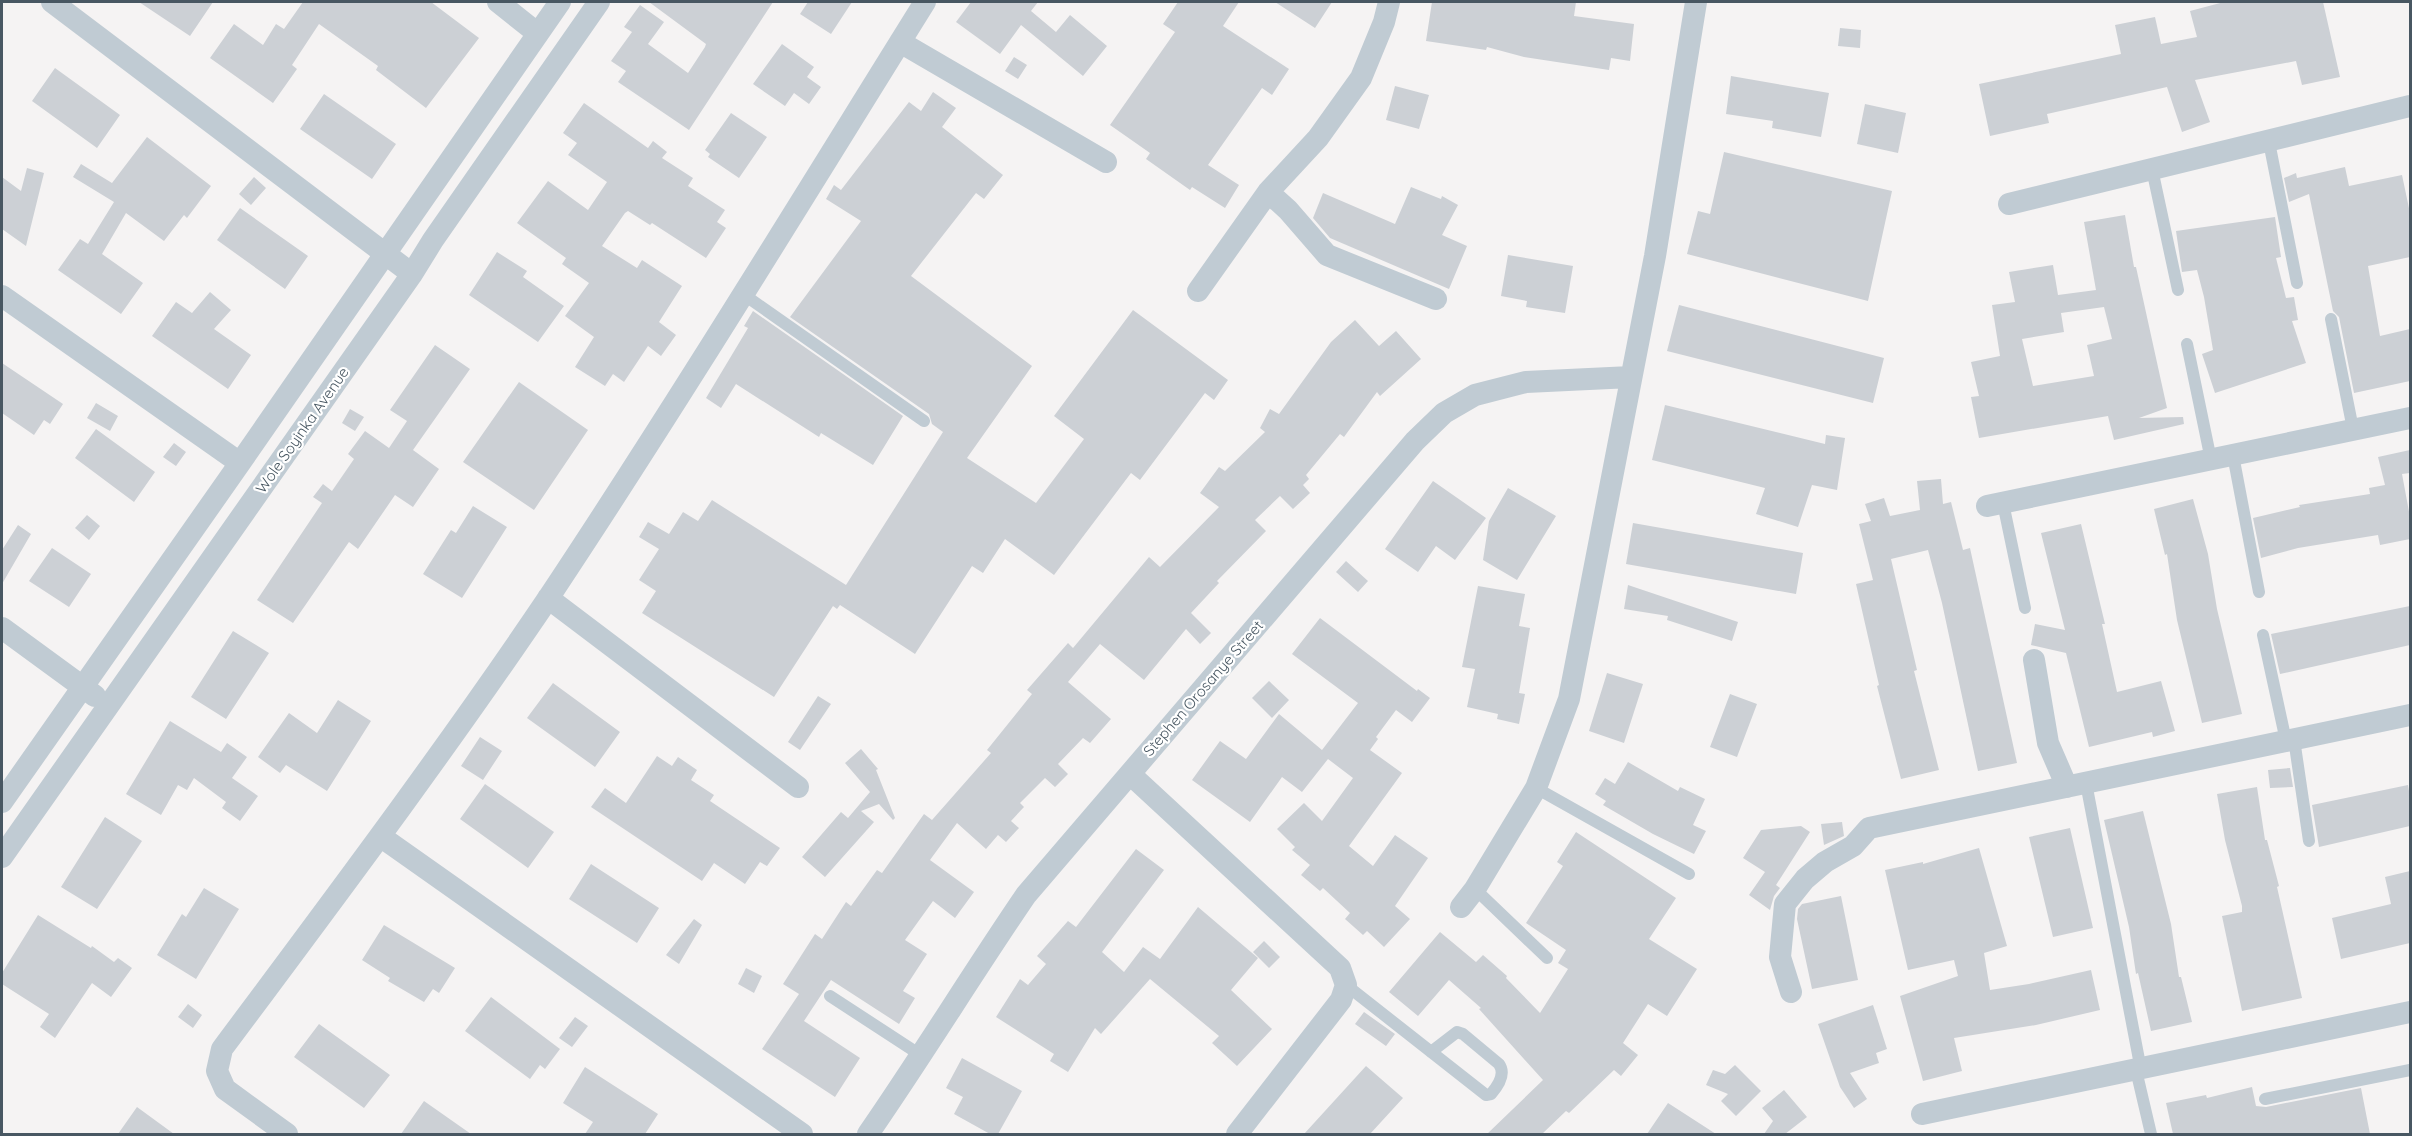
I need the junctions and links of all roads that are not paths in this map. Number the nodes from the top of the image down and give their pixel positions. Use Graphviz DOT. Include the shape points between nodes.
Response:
graph roads {
  1 [pos="52,2"];
  2 [pos="498,2"];
  3 [pos="560,2"];
  4 [pos="600,2"];
  5 [pos="925,2"];
  6 [pos="1389,2"];
  7 [pos="1696,2"];
  8 [pos="537,33"];
  9 [pos="900,42"];
  10 [pos="2410,106"];
  11 [pos="2269,142"];
  12 [pos="1106,162"];
  13 [pos="2152,169"];
  14 [pos="1268,192"];
  15 [pos="2009,204"];
  16 [pos="386,254"];
  17 [pos="412,274"];
  18 [pos="2297,283"];
  19 [pos="2178,290"];
  20 [pos="1198,291"];
  21 [pos="743,294"];
  22 [pos="2,296"];
  23 [pos="1436,299"];
  24 [pos="2331,319"];
  25 [pos="2187,344"];
  26 [pos="1630,377"];
  27 [pos="2410,418"];
  28 [pos="924,421"];
  29 [pos="2353,429"];
  30 [pos="2222,457"];
  31 [pos="240,463"];
  32 [pos="1995,504"];
  33 [pos="2259,592"];
  34 [pos="548,598"];
  35 [pos="2025,608"];
  36 [pos="2,628"];
  37 [pos="2263,634"];
  38 [pos="2034,660"];
  39 [pos="82,687"];
  40 [pos="108,705"];
  41 [pos="2410,715"];
  42 [pos="2290,740"];
  43 [pos="1130,774"];
  44 [pos="2077,785"];
  45 [pos="798,787"];
  46 [pos="1536,788"];
  47 [pos="2,802"];
  48 [pos="380,836"];
  49 [pos="2309,840"];
  50 [pos="2,857"];
  51 [pos="1689,874"];
  52 [pos="1468,898"];
  53 [pos="1547,958"];
  54 [pos="1346,985"];
  55 [pos="1791,992"];
  56 [pos="830,996"];
  57 [pos="2410,1012"];
  58 [pos="1431,1052"];
  59 [pos="922,1056"];
  60 [pos="2139,1070"];
  61 [pos="2410,1070"];
  62 [pos="2265,1100"];
  63 [pos="1922,1114"];
  64 [pos="287,1134"];
  65 [pos="802,1134"];
  66 [pos="868,1134"];
  67 [pos="1237,1134"];
  68 [pos="2151,1134"];
  1 -- 16 [label="street"];
  2 -- 8 [label="street"];
  3 -- 8 [label="street, Wole Soyinka Avenue"];
  4 -- 17 [label="street, Wole Soyinka Avenue"];
  5 -- 9 [label="street"];
  6 -- 14 [label="street" via="1361,78 1318,138"];
  7 -- 26 [label="street" via="1655,256"];
  8 -- 16 [label="street, Wole Soyinka Avenue"];
  9 -- 12 [label="street"];
  9 -- 21 [label="street"];
  10 -- 11 [label="street"];
  11 -- 13 [label="street"];
  11 -- 18 [label="lane"];
  13 -- 15 [label="street"];
  13 -- 19 [label="lane"];
  14 -- 20 [label="street"];
  14 -- 23 [label="street" via="1327,255"];
  16 -- 17 [label="street"];
  16 -- 31 [label="street, Wole Soyinka Avenue"];
  17 -- 40 [label="street, Wole Soyinka Avenue"];
  21 -- 28 [label="lane"];
  21 -- 34 [label="street"];
  22 -- 31 [label="street"];
  24 -- 29 [label="lane"];
  25 -- 30 [label="lane"];
  26 -- 43 [label="street, Stephen Orosanye Street" via="1526,382 1474,395 1444,413 1415,441"];
  26 -- 46 [label="street" via="1569,699"];
  27 -- 29 [label="street"];
  29 -- 30 [label="street"];
  30 -- 32 [label="street"];
  30 -- 33 [label="lane"];
  31 -- 39 [label="street, Wole Soyinka Avenue"];
  32 -- 35 [label="lane"];
  34 -- 45 [label="street"];
  34 -- 48 [label="street"];
  36 -- 39 [label="street"];
  37 -- 42 [label="lane"];
  38 -- 44 [label="street" via="2048,743"];
  39 -- 40 [label="street"];
  39 -- 47 [label="street, Wole Soyinka Avenue"];
  40 -- 50 [label="street, Wole Soyinka Avenue"];
  41 -- 42 [label="street"];
  42 -- 44 [label="street"];
  42 -- 49 [label="lane"];
  43 -- 54 [label="street" via="1340,968"];
  43 -- 59 [label="street, Stephen Orosanye Street" via="1026,895"];
  44 -- 55 [label="street" via="1869,828 1853,846 1805,879 1785,904 1780,957"];
  44 -- 60 [label="lane"];
  46 -- 51 [label="lane"];
  46 -- 52 [label="street"];
  48 -- 64 [label="street" via="222,1049 217,1071 225,1089"];
  48 -- 65 [label="street"];
  52 -- 53 [label="lane"];
  54 -- 58 [label="lane"];
  54 -- 67 [label="street" via="1341,999"];
  56 -- 59 [label="lane"];
  57 -- 60 [label="street"];
  58 -- 58 [label="lane" via="1486,1095 1491,1094 1502,1075 1499,1064 1457,1032"];
  59 -- 66 [label="street, Stephen Orosanye Street"];
  60 -- 63 [label="street"];
  60 -- 68 [label="lane"];
  61 -- 62 [label="lane"];
}
